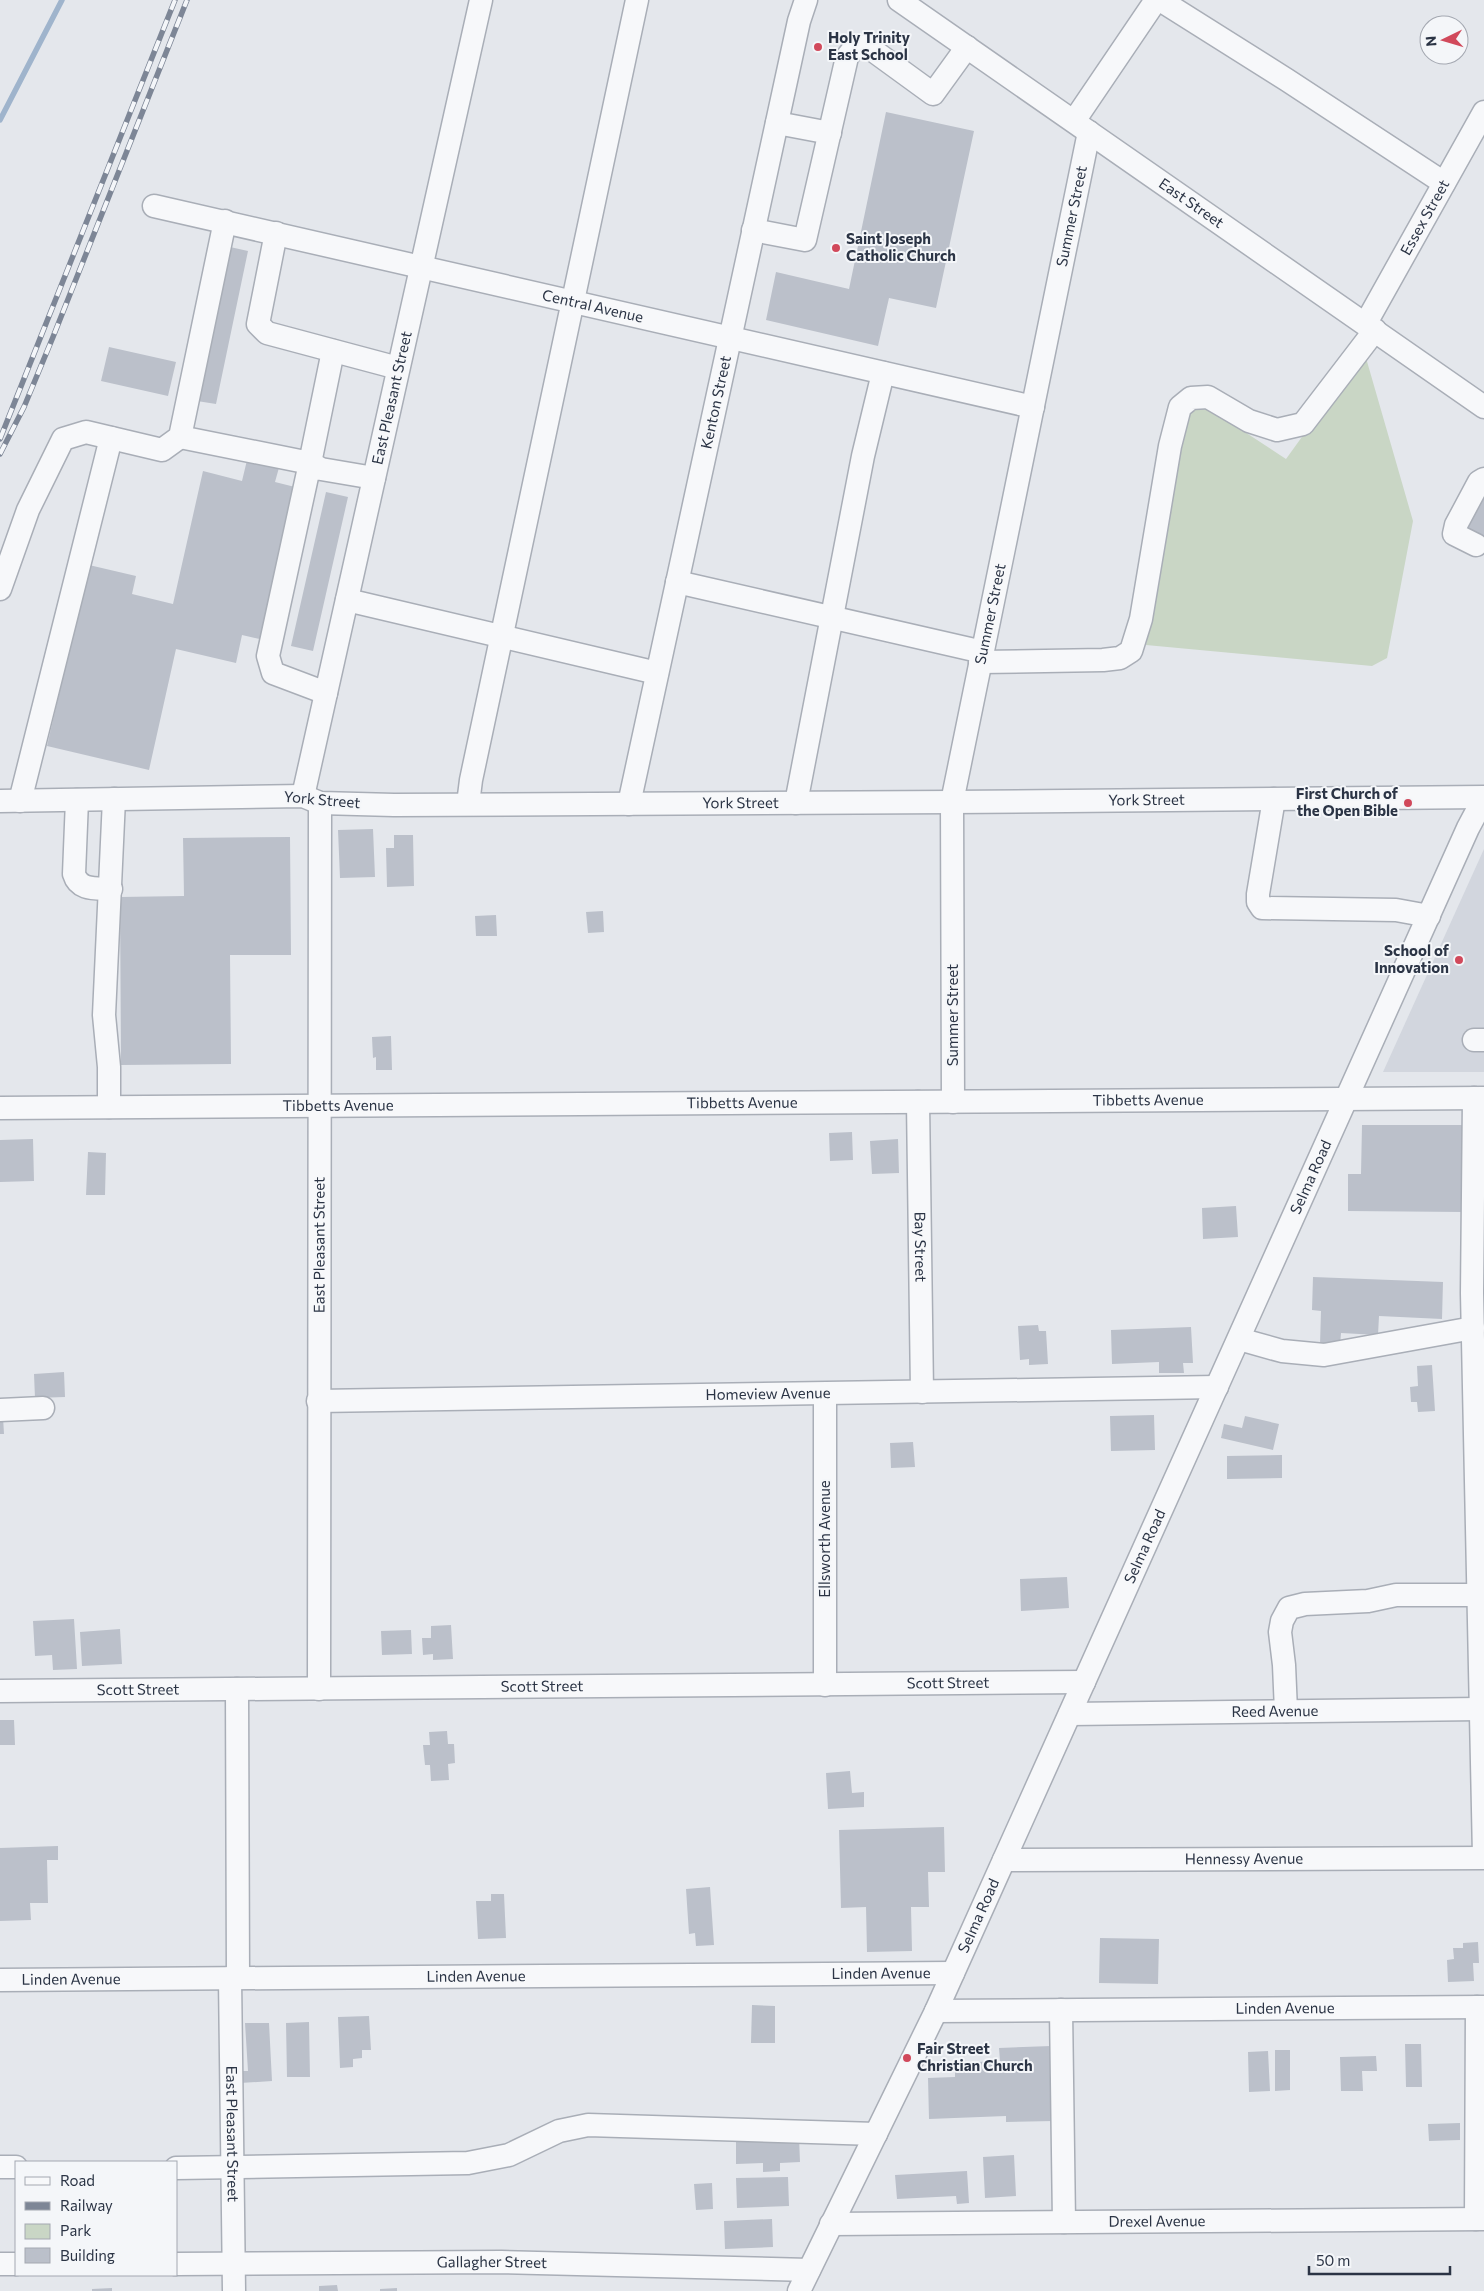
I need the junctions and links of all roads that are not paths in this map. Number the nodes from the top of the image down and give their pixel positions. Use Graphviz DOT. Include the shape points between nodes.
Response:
graph roads {
  1 [pos="481,0"];
  2 [pos="637,0"];
  3 [pos="806,0"];
  4 [pos="899,0"];
  5 [pos="1158,0"];
  6 [pos="967,47"];
  7 [pos="1484,112"];
  8 [pos="777,123"];
  9 [pos="1082,127"];
  10 [pos="830,133"];
  11 [pos="1444,183"];
  12 [pos="154,206"];
  13 [pos="225,221"];
  14 [pos="753,230"];
  15 [pos="276,233"];
  16 [pos="421,266"];
  17 [pos="574,302"];
  18 [pos="1370,327"];
  19 [pos="730,337"];
  20 [pos="333,351"];
  21 [pos="398,368"];
  22 [pos="883,373"];
  23 [pos="1033,407"];
  24 [pos="1484,407"];
  25 [pos="180,436"];
  26 [pos="111,438"];
  27 [pos="310,463"];
  28 [pos="374,478"];
  29 [pos="1484,479"];
  30 [pos="1476,545"];
  31 [pos="677,582"];
  32 [pos="0,589"];
  33 [pos="347,600"];
  34 [pos="831,617"];
  35 [pos="502,638"];
  36 [pos="982,657"];
  37 [pos="657,673"];
  38 [pos="326,693"];
  39 [pos="1484,798"];
  40 [pos="312,799"];
  41 [pos="1274,799"];
  42 [pos="77,800"];
  43 [pos="114,800"];
  44 [pos="10,801"];
  45 [pos="952,802"];
  46 [pos="796,803"];
  47 [pos="468,804"];
  48 [pos="629,804"];
  49 [pos="1476,828"];
  50 [pos="111,889"];
  51 [pos="1429,916"];
  52 [pos="1479,1098"];
  53 [pos="1347,1099"];
  54 [pos="918,1102"];
  55 [pos="953,1102"];
  56 [pos="321,1106"];
  57 [pos="0,1108"];
  58 [pos="109,1108"];
  59 [pos="1473,1328"];
  60 [pos="1239,1339"];
  61 [pos="1217,1387"];
  62 [pos="922,1392"];
  63 [pos="825,1394"];
  64 [pos="318,1401"];
  65 [pos="43,1408"];
  66 [pos="0,1410"];
  67 [pos="1480,1472"];
  68 [pos="1478,1595"];
  69 [pos="1482,1658"];
  70 [pos="1084,1682"];
  71 [pos="825,1685"];
  72 [pos="236,1689"];
  73 [pos="319,1689"];
  74 [pos="0,1691"];
  75 [pos="1480,1709"];
  76 [pos="1286,1711"];
  77 [pos="1070,1714"];
  78 [pos="1484,1842"];
  79 [pos="1484,1857"];
  80 [pos="1004,1860"];
  81 [pos="953,1973"];
  82 [pos="234,1978"];
  83 [pos="0,1980"];
  84 [pos="1480,2007"];
  85 [pos="1061,2010"];
  86 [pos="936,2011"];
  87 [pos="876,2134"];
  88 [pos="0,2167"];
  89 [pos="15,2167"];
  90 [pos="178,2168"];
  91 [pos="233,2169"];
  92 [pos="1480,2219"];
  93 [pos="1064,2222"];
  94 [pos="832,2224"];
  95 [pos="234,2263"];
  96 [pos="0,2264"];
  97 [pos="15,2264"];
  98 [pos="178,2264"];
  99 [pos="809,2270"];
  100 [pos="234,2291"];
  101 [pos="799,2291"];
  1 -- 16 [label="street, East Pleasant Street"];
  2 -- 17 [label="street"];
  3 -- 8 [label="street, Kenton Street"];
  4 -- 6 [label="street, East Street"];
  5 -- 9 [label="street, Summer Street"];
  5 -- 11 [label="street"];
  6 -- 9 [label="street, East Street"];
  6 -- 10 [label="street" via="933,94 867,46 855,47 847,57"];
  7 -- 11 [label="street, Essex Street"];
  8 -- 10 [label="street"];
  8 -- 14 [label="street, Kenton Street"];
  9 -- 18 [label="street, East Street"];
  9 -- 23 [label="street, Summer Street"];
  10 -- 14 [label="street" via="805,240"];
  11 -- 18 [label="street, Essex Street"];
  12 -- 13 [label="street, Central Avenue"];
  13 -- 15 [label="street, Central Avenue"];
  13 -- 25 [label="street"];
  14 -- 19 [label="street, Kenton Street"];
  15 -- 16 [label="street, Central Avenue"];
  15 -- 20 [label="street" via="258,324 267,333"];
  16 -- 17 [label="street, Central Avenue"];
  16 -- 21 [label="street, East Pleasant Street"];
  17 -- 19 [label="street, Central Avenue"];
  17 -- 35 [label="street"];
  18 -- 24 [label="street, East Street"];
  18 -- 36 [label="street, Essex Street" via="1303,424 1277,430 1249,421 1208,397 1191,398 1180,407 1170,446 1141,619 1131,651 1120,658 1104,660"];
  19 -- 22 [label="street, Central Avenue"];
  19 -- 31 [label="street, Kenton Street"];
  20 -- 21 [label="street"];
  20 -- 27 [label="street"];
  21 -- 28 [label="street, East Pleasant Street"];
  22 -- 23 [label="street, Central Avenue"];
  22 -- 34 [label="street"];
  23 -- 36 [label="street, Summer Street"];
  25 -- 26 [label="street" via="162,450"];
  25 -- 27 [label="street"];
  26 -- 32 [label="street" via="86,432 63,438 28,510"];
  26 -- 44 [label="street"];
  27 -- 28 [label="street" via="321,470"];
  27 -- 38 [label="street" via="268,656 273,673"];
  28 -- 33 [label="street, East Pleasant Street"];
  29 -- 30 [label="street" via="1479,482 1454,534"];
  31 -- 34 [label="street"];
  31 -- 37 [label="street, Kenton Street"];
  33 -- 35 [label="street"];
  33 -- 38 [label="street, East Pleasant Street"];
  34 -- 36 [label="street"];
  34 -- 46 [label="street"];
  35 -- 37 [label="street"];
  35 -- 47 [label="street"];
  36 -- 45 [label="street, Summer Street"];
  37 -- 48 [label="street, Kenton Street"];
  38 -- 40 [label="street, East Pleasant Street"];
  39 -- 41 [label="street, York Street"];
  39 -- 49 [label="street, Selma Road"];
  40 -- 43 [label="street, York Street"];
  40 -- 47 [label="street, York Street"];
  40 -- 56 [label="street, East Pleasant Street"];
  41 -- 45 [label="street, York Street"];
  41 -- 51 [label="street" via="1258,894 1262,908 1396,910"];
  42 -- 43 [label="street, York Street"];
  42 -- 44 [label="street, York Street"];
  42 -- 50 [label="street" via="76,882 81,886"];
  43 -- 50 [label="street"];
  45 -- 46 [label="street, York Street"];
  45 -- 55 [label="street, Summer Street"];
  46 -- 48 [label="street, York Street"];
  47 -- 48 [label="street, York Street"];
  49 -- 51 [label="street, Selma Road"];
  50 -- 58 [label="street" via="104,1015"];
  51 -- 53 [label="street, Selma Road"];
  52 -- 53 [label="street, Tibbetts Avenue"];
  52 -- 59 [label="street"];
  53 -- 55 [label="street, Tibbetts Avenue"];
  53 -- 60 [label="street, Selma Road"];
  54 -- 55 [label="street, Tibbetts Avenue"];
  54 -- 56 [label="street, Tibbetts Avenue"];
  54 -- 62 [label="street, Bay Street"];
  56 -- 58 [label="street, Tibbetts Avenue"];
  56 -- 64 [label="street, East Pleasant Street"];
  57 -- 58 [label="street, Tibbetts Avenue"];
  59 -- 60 [label="street" via="1324,1355 1282,1351"];
  59 -- 67 [label="street"];
  60 -- 61 [label="street, Selma Road"];
  61 -- 62 [label="street, Homeview Avenue"];
  61 -- 70 [label="street, Selma Road"];
  62 -- 63 [label="street, Homeview Avenue"];
  63 -- 64 [label="street, Homeview Avenue"];
  63 -- 71 [label="street, Ellsworth Avenue"];
  64 -- 73 [label="street, East Pleasant Street"];
  65 -- 66 [label="street"];
  67 -- 68 [label="street"];
  68 -- 69 [label="street"];
  68 -- 76 [label="street" via="1396,1595 1368,1601 1300,1604 1289,1608 1280,1632"];
  69 -- 75 [label="street"];
  70 -- 71 [label="street, Scott Street"];
  70 -- 77 [label="street, Selma Road"];
  71 -- 73 [label="street, Scott Street"];
  72 -- 73 [label="street, Scott Street"];
  72 -- 74 [label="street, Scott Street"];
  72 -- 82 [label="street, East Pleasant Street"];
  75 -- 76 [label="street, Reed Avenue"];
  75 -- 78 [label="street"];
  76 -- 77 [label="street, Reed Avenue"];
  77 -- 80 [label="street, Selma Road"];
  78 -- 79 [label="street"];
  79 -- 80 [label="street, Hennessy Avenue"];
  80 -- 81 [label="street, Selma Road"];
  81 -- 82 [label="street, Linden Avenue"];
  81 -- 86 [label="street, Selma Road"];
  82 -- 83 [label="street, Linden Avenue"];
  82 -- 91 [label="street, East Pleasant Street"];
  84 -- 85 [label="street, Linden Avenue"];
  84 -- 92 [label="street"];
  85 -- 86 [label="street, Linden Avenue"];
  85 -- 93 [label="street"];
  86 -- 87 [label="street, Selma Road"];
  87 -- 91 [label="street" via="588,2125 560,2131 509,2155 468,2163"];
  87 -- 94 [label="street, Selma Road"];
  88 -- 89 [label="street"];
  90 -- 91 [label="street"];
  91 -- 95 [label="street, East Pleasant Street"];
  92 -- 93 [label="street, Drexel Avenue"];
  93 -- 94 [label="street, Drexel Avenue"];
  94 -- 99 [label="street, Selma Road"];
  95 -- 98 [label="street, Gallagher Street"];
  95 -- 99 [label="street, Gallagher Street" via="501,2262"];
  95 -- 100 [label="street, East Pleasant Street"];
  96 -- 97 [label="street"];
  99 -- 101 [label="street, Selma Road"];
}
